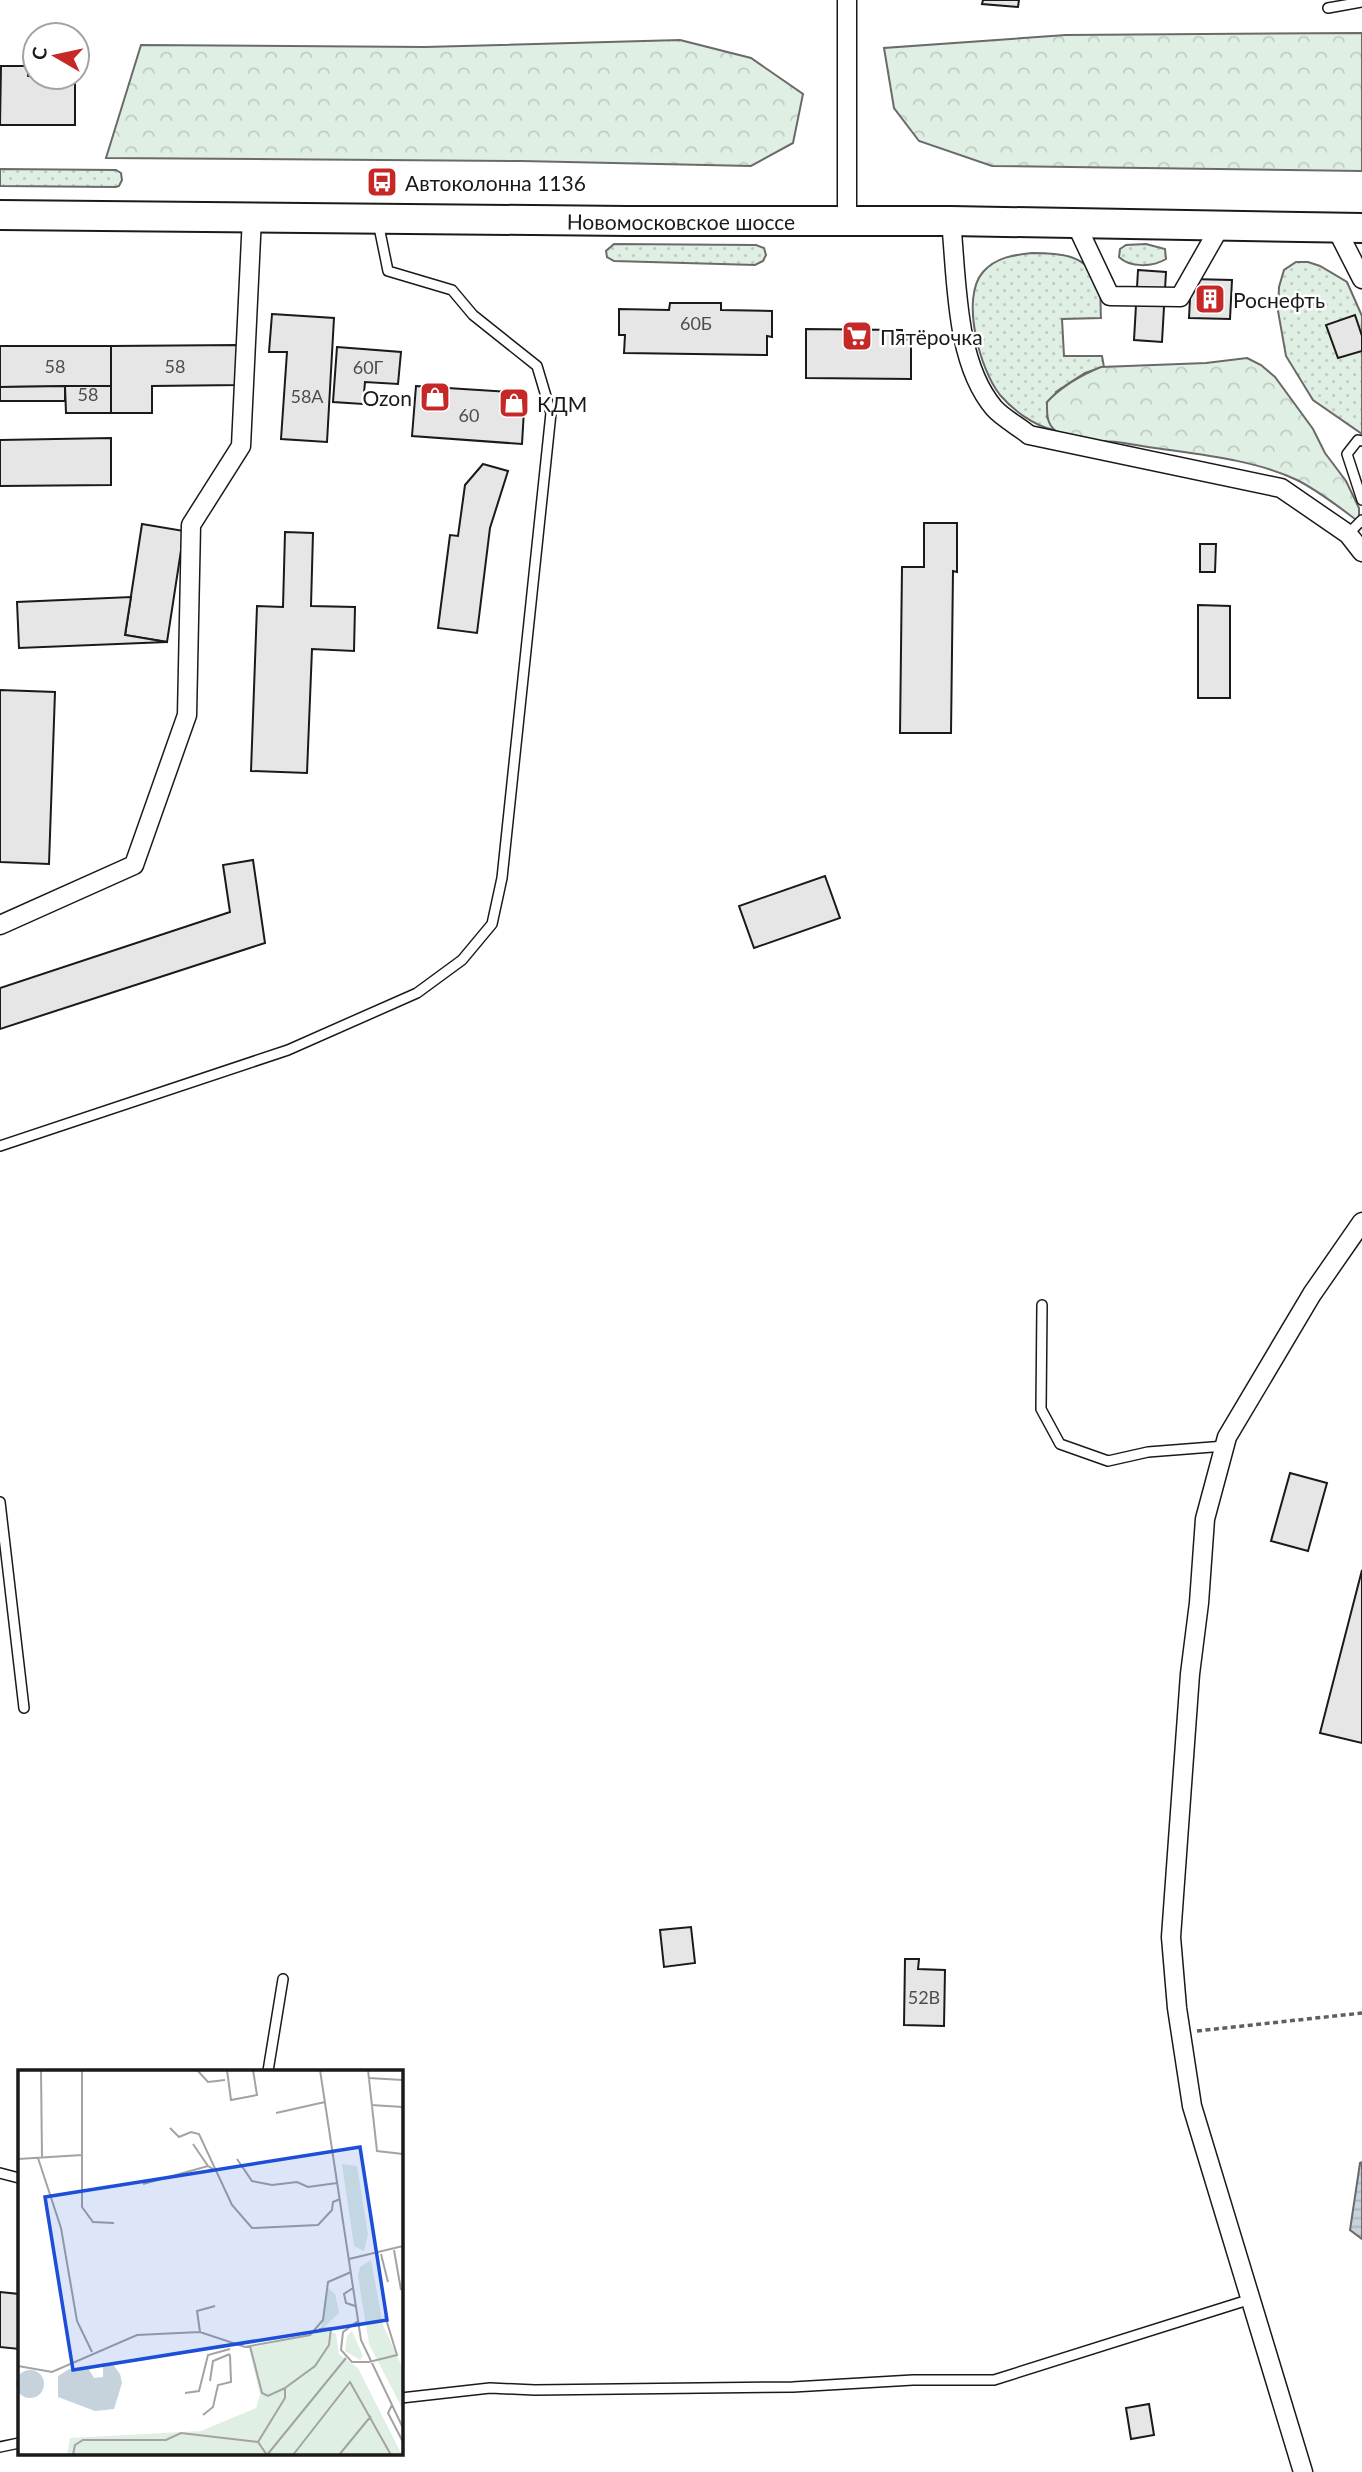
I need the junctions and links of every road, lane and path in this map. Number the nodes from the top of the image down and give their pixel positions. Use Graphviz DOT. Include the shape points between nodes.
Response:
graph roads {
  1 [pos="847,0"];
  2 [pos="1362,2"];
  3 [pos="1328,8"];
  4 [pos="0,215"];
  5 [pos="252,216"];
  6 [pos="377,217"];
  7 [pos="847,220"];
  8 [pos="951,221"];
  9 [pos="1075,222"];
  10 [pos="1221,225"];
  11 [pos="1349,228"];
  12 [pos="1362,279"];
  13 [pos="1362,440"];
  14 [pos="1362,500"];
  15 [pos="1362,520"];
  16 [pos="1348,534"];
  17 [pos="1362,552"];
  18 [pos="0,925"];
  19 [pos="0,1146"];
  20 [pos="1362,1222"];
  21 [pos="1042,1305"];
  22 [pos="1225,1447"];
  23 [pos="0,1502"];
  24 [pos="24,1708"];
  25 [pos="284,1979"];
  26 [pos="1362,2013"];
  27 [pos="1181,2033"];
  28 [pos="268,2070"];
  29 [pos="0,2173"];
  30 [pos="18,2178"];
  31 [pos="1251,2299"];
  32 [pos="402,2398"];
  33 [pos="18,2444"];
  34 [pos="0,2446"];
  35 [pos="1303,2472"];
  1 -- 7 [label="street"];
  2 -- 3 [label="lane"];
  4 -- 5 [label="main road, Новомосковское шоссе"];
  5 -- 6 [label="main road, Новомосковское шоссе"];
  5 -- 18 [label="street" via="241,446 191,525 187,715 134,865"];
  6 -- 7 [label="main road, Новомосковское шоссе"];
  6 -- 19 [label="lane" via="388,271 452,290 473,315 537,366 551,413 502,878 492,924 462,960 417,993 288,1050"];
  7 -- 8 [label="main road, Новомосковское шоссе"];
  8 -- 9 [label="main road, Новомосковское шоссе"];
  8 -- 16 [label="street" via="964,345 977,382 995,409 1029,435 1281,488"];
  9 -- 10 [label="main road, Новомосковское шоссе"];
  9 -- 10 [label="street" via="1110,296 1180,297"];
  10 -- 11 [label="main road, Новомосковское шоссе"];
  11 -- 12 [label="street"];
  13 -- 14 [label="lane" via="1347,454"];
  15 -- 16 [label="lane"];
  16 -- 17 [label="street"];
  20 -- 22 [label="street" via="1312,1294"];
  21 -- 22 [label="lane" via="1041,1409 1059,1444 1108,1461 1147,1452"];
  22 -- 27 [label="street" via="1205,1519 1189,1688 1171,1937"];
  23 -- 24 [label="lane"];
  25 -- 28 [label="lane"];
  26 -- 27 [label="path"];
  27 -- 31 [label="street" via="1192,2106"];
  29 -- 30 [label="lane"];
  31 -- 32 [label="lane" via="995,2380 490,2388"];
  31 -- 35 [label="street"];
  33 -- 34 [label="lane"];
}
